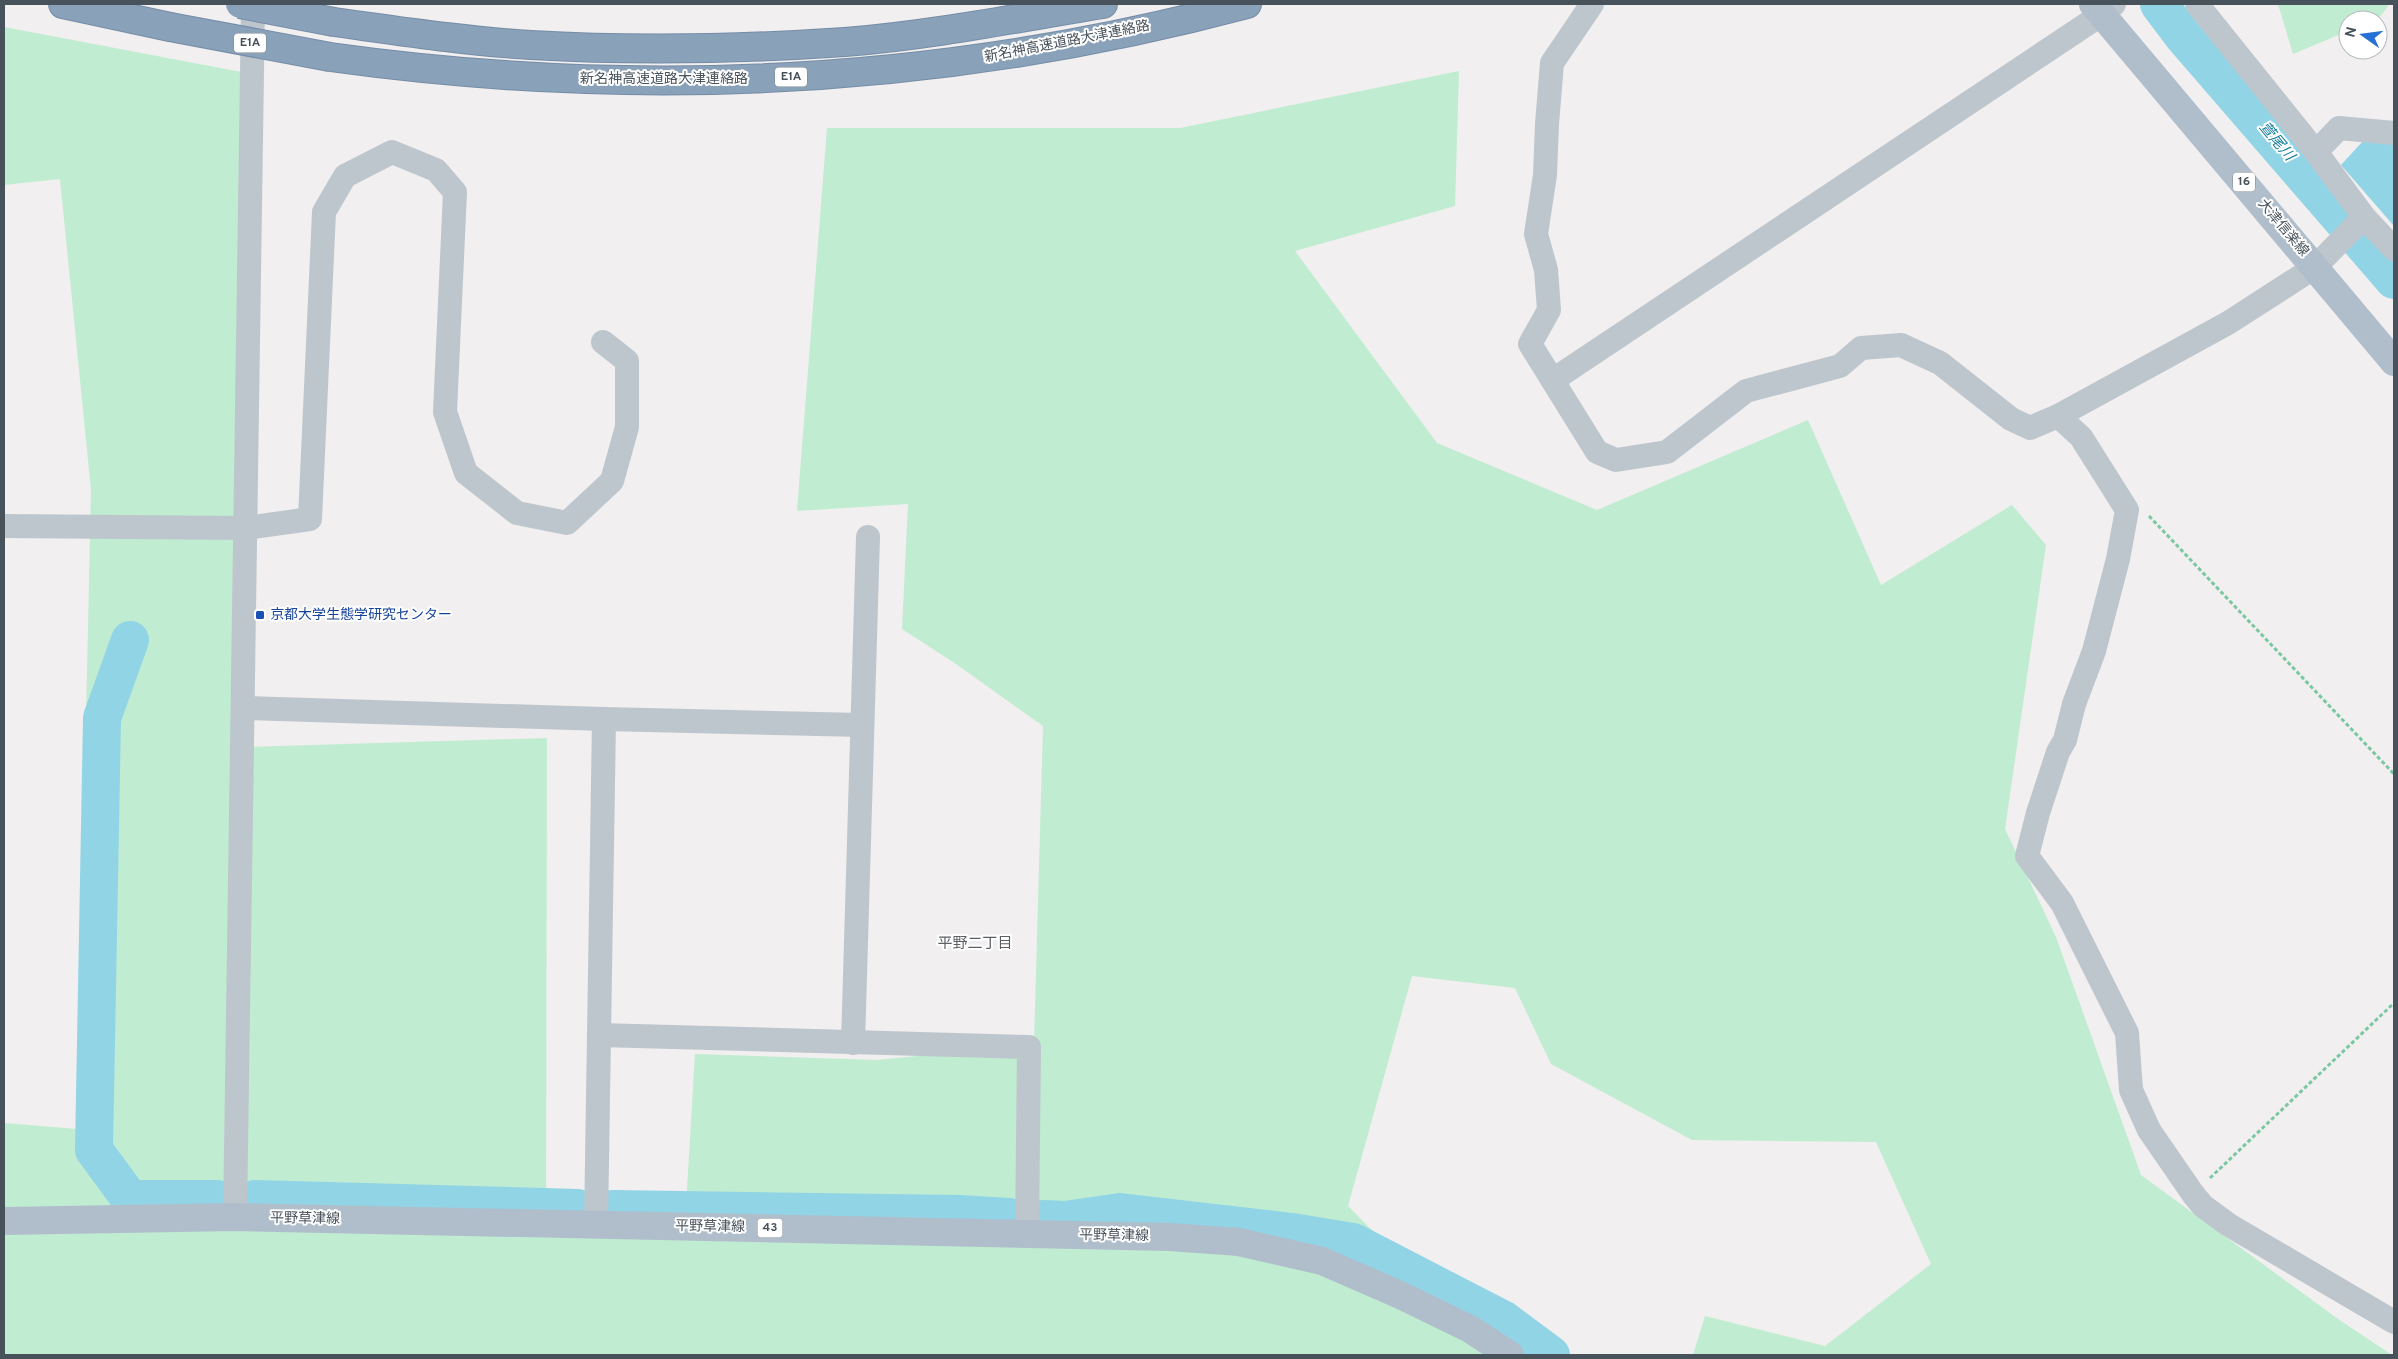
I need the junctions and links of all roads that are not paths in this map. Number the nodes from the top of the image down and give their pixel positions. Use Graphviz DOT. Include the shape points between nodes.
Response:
graph roads {
  1 [pos="64,4"];
  2 [pos="82,4"];
  3 [pos="240,4"];
  4 [pos="253,4"];
  5 [pos="1103,4"];
  6 [pos="1247,4"];
  7 [pos="1592,4"];
  8 [pos="2197,4"];
  9 [pos="2103,7"];
  10 [pos="170,27"];
  11 [pos="2394,133"];
  12 [pos="2316,152"];
  13 [pos="2364,218"];
  14 [pos="2394,249"];
  15 [pos="2316,266"];
  16 [pos="603,342"];
  17 [pos="2394,362"];
  18 [pos="1553,380"];
  19 [pos="2058,416"];
  20 [pos="4,526"];
  21 [pos="246,528"];
  22 [pos="868,537"];
  23 [pos="243,708"];
  24 [pos="604,719"];
  25 [pos="862,725"];
  26 [pos="599,1035"];
  27 [pos="852,1043"];
  28 [pos="235,1217"];
  29 [pos="4,1221"];
  30 [pos="596,1225"];
  31 [pos="1027,1234"];
  32 [pos="2394,1322"];
  33 [pos="1510,1355"];
  1 -- 10 [label="highway"];
  2 -- 10 [label="highway, 新名神高速道路大津連絡路 / E1A"];
  3 -- 5 [label="highway, bridge" via="334,22 431,35 530,45 631,48 846,42"];
  4 -- 21 [label="street"];
  6 -- 10 [label="highway, 新名神高速道路大津連絡路 / E1A, bridge" via="1064,44 940,65 722,81 610,81 418,69 330,57"];
  7 -- 18 [label="street" via="1552,63 1546,175 1536,234 1546,270 1549,310 1530,344"];
  8 -- 12 [label="street"];
  9 -- 15 [label="main road, 大津信楽線 / 16"];
  9 -- 18 [label="street"];
  11 -- 12 [label="street" via="2339,128"];
  12 -- 13 [label="street"];
  13 -- 14 [label="street"];
  13 -- 15 [label="street"];
  15 -- 17 [label="main road, 大津信楽線 / 16"];
  15 -- 19 [label="street" via="2228,323"];
  16 -- 21 [label="street" via="627,361 628,426 612,481 567,523 517,513 466,473 445,412 454,192 436,170 392,152 345,176 324,212 310,520"];
  18 -- 19 [label="street" via="1597,452 1616,460 1667,452 1746,391 1840,366 1861,348 1901,345 1932,359 2012,419 2030,428"];
  19 -- 32 [label="street" via="2081,437 2127,510 2094,651 2026,856 2062,903 2090,958 2127,1033 2131,1090 2149,1130 2193,1194 2203,1206 2229,1225"];
  20 -- 21 [label="street"];
  21 -- 23 [label="street"];
  22 -- 25 [label="street"];
  23 -- 24 [label="street"];
  23 -- 28 [label="street"];
  24 -- 25 [label="street"];
  24 -- 26 [label="street"];
  25 -- 27 [label="street"];
  26 -- 27 [label="street"];
  26 -- 30 [label="street"];
  27 -- 31 [label="street" via="1029,1047"];
  28 -- 29 [label="main road, 平野草津線 / 43"];
  28 -- 30 [label="main road, 平野草津線 / 43"];
  30 -- 31 [label="main road, 平野草津線 / 43"];
  31 -- 33 [label="main road, 平野草津線 / 43" via="1240,1242 1322,1261 1470,1329"];
}
